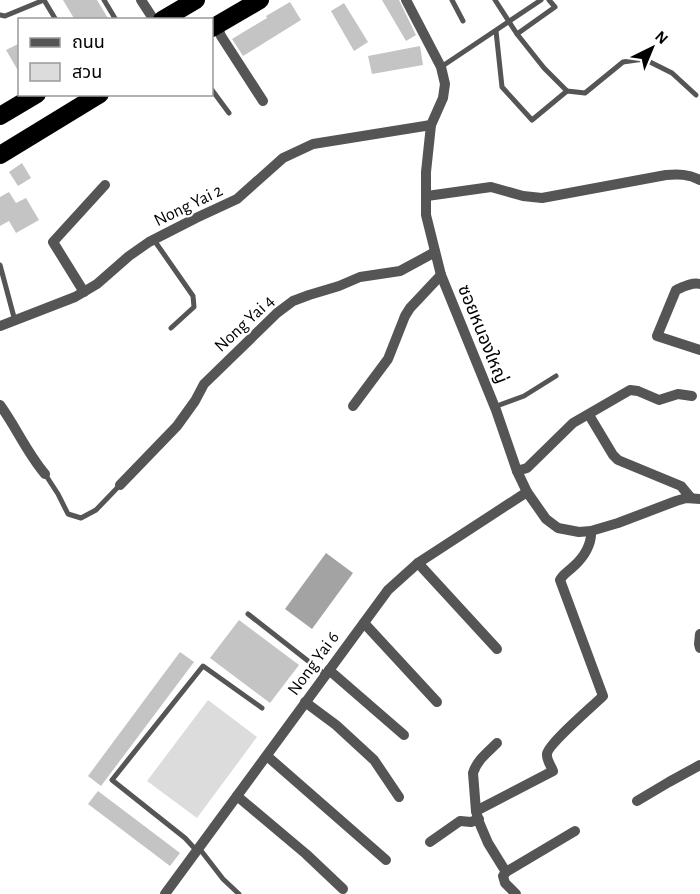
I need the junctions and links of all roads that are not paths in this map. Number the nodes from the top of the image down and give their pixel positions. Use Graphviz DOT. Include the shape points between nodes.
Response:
graph roads {
  1 [pos="44,0"];
  2 [pos="104,0"];
  3 [pos="141,0"];
  4 [pos="196,0"];
  5 [pos="260,0"];
  6 [pos="406,0"];
  7 [pos="452,0"];
  8 [pos="495,0"];
  9 [pos="541,0"];
  10 [pos="549,0"];
  11 [pos="561,0"];
  12 [pos="555,7"];
  13 [pos="0,15"];
  14 [pos="55,18"];
  15 [pos="115,18"];
  16 [pos="153,18"];
  17 [pos="165,18"];
  18 [pos="463,21"];
  19 [pos="508,22"];
  20 [pos="214,26"];
  21 [pos="496,31"];
  22 [pos="517,34"];
  23 [pos="441,67"];
  24 [pos="213,91"];
  25 [pos="567,91"];
  26 [pos="696,95"];
  27 [pos="33,96"];
  28 [pos="97,96"];
  29 [pos="263,101"];
  30 [pos="229,113"];
  31 [pos="0,116"];
  32 [pos="430,125"];
  33 [pos="0,155"];
  34 [pos="700,180"];
  35 [pos="105,185"];
  36 [pos="427,196"];
  37 [pos="154,240"];
  38 [pos="435,252"];
  39 [pos="0,265"];
  40 [pos="441,275"];
  41 [pos="699,283"];
  42 [pos="84,292"];
  43 [pos="15,321"];
  44 [pos="0,326"];
  45 [pos="171,328"];
  46 [pos="700,350"];
  47 [pos="556,376"];
  48 [pos="693,396"];
  49 [pos="0,405"];
  50 [pos="353,406"];
  51 [pos="494,407"];
  52 [pos="589,415"];
  53 [pos="518,471"];
  54 [pos="45,474"];
  55 [pos="120,484"];
  56 [pos="527,492"];
  57 [pos="695,499"];
  58 [pos="591,531"];
  59 [pos="418,563"];
  60 [pos="248,614"];
  61 [pos="364,623"];
  62 [pos="700,634"];
  63 [pos="700,648"];
  64 [pos="497,649"];
  65 [pos="328,673"];
  66 [pos="305,702"];
  67 [pos="437,702"];
  68 [pos="262,708"];
  69 [pos="404,735"];
  70 [pos="497,743"];
  71 [pos="267,756"];
  72 [pos="700,765"];
  73 [pos="237,796"];
  74 [pos="399,797"];
  75 [pos="638,801"];
  76 [pos="477,815"];
  77 [pos="575,831"];
  78 [pos="429,842"];
  79 [pos="198,849"];
  80 [pos="386,860"];
  81 [pos="506,872"];
  82 [pos="343,889"];
  83 [pos="165,894"];
  84 [pos="239,894"];
  85 [pos="516,894"];
  1 -- 13 [label="lane"];
  1 -- 14 [label="lane"];
  2 -- 15 [label="lane"];
  3 -- 16 [label="street"];
  4 -- 17 [label="highway"];
  5 -- 20 [label="highway"];
  6 -- 23 [label="street, ซอยหนองใหญ่"];
  7 -- 18 [label="lane"];
  8 -- 19 [label="lane"];
  9 -- 19 [label="lane"];
  10 -- 12 [label="lane"];
  11 -- 12 [label="lane"];
  12 -- 22 [label="lane"];
  19 -- 21 [label="lane"];
  19 -- 22 [label="lane"];
  20 -- 29 [label="street"];
  21 -- 23 [label="lane"];
  21 -- 25 [label="lane" via="502,87 532,120"];
  22 -- 25 [label="lane"];
  23 -- 32 [label="street, ซอยหนองใหญ่" via="443,98"];
  24 -- 30 [label="lane"];
  25 -- 26 [label="lane" via="585,93 623,62 644,59 672,72"];
  27 -- 31 [label="highway"];
  28 -- 33 [label="highway"];
  32 -- 36 [label="street, ซอยหนองใหญ่"];
  32 -- 37 [label="street, Nong Yai 2" via="313,144 283,158 237,199"];
  34 -- 36 [label="street" via="666,175 542,198 491,188"];
  35 -- 42 [label="street" via="53,242"];
  36 -- 38 [label="street, ซอยหนองใหญ่" via="426,215"];
  37 -- 42 [label="street, Nong Yai 2"];
  37 -- 45 [label="lane" via="192,296 194,307"];
  38 -- 40 [label="street, ซอยหนองใหญ่"];
  38 -- 55 [label="street, Nong Yai 4" via="400,271 360,277 293,301 204,384 177,426"];
  39 -- 43 [label="lane"];
  40 -- 50 [label="street" via="410,308 388,359"];
  40 -- 51 [label="street, ซอยหนองใหญ่"];
  41 -- 46 [label="street" via="675,290 657,336"];
  42 -- 43 [label="street, Nong Yai 2"];
  43 -- 44 [label="street, Nong Yai 2"];
  47 -- 51 [label="lane" via="524,396"];
  48 -- 52 [label="street" via="678,394 659,400 630,390"];
  49 -- 54 [label="street"];
  51 -- 53 [label="street, ซอยหนองใหญ่"];
  52 -- 53 [label="street" via="573,423 527,468"];
  52 -- 57 [label="street" via="618,460 681,486"];
  53 -- 56 [label="street, ซอยหนองใหญ่"];
  54 -- 55 [label="lane" via="68,514 81,518 96,510"];
  56 -- 58 [label="street, ซอยหนองใหญ่" via="546,519 558,528"];
  56 -- 59 [label="street, Nong Yai 6"];
  57 -- 58 [label="street, ซอยหนองใหญ่" via="676,501"];
  58 -- 76 [label="street" via="582,557 560,580 603,696 547,752 554,771"];
  59 -- 61 [label="street, Nong Yai 6" via="388,590"];
  59 -- 64 [label="street"];
  60 -- 65 [label="lane"];
  61 -- 65 [label="street, Nong Yai 6"];
  61 -- 67 [label="street"];
  62 -- 63 [label="street"];
  65 -- 66 [label="street, Nong Yai 6"];
  65 -- 69 [label="street"];
  66 -- 71 [label="street, Nong Yai 6"];
  66 -- 74 [label="street" via="336,724 374,760"];
  68 -- 79 [label="lane" via="203,666 112,780"];
  70 -- 76 [label="street" via="474,768"];
  71 -- 73 [label="street, Nong Yai 6"];
  71 -- 80 [label="street"];
  72 -- 75 [label="street"];
  73 -- 79 [label="street, Nong Yai 6"];
  73 -- 82 [label="street"];
  76 -- 78 [label="street" via="471,822 460,821"];
  76 -- 81 [label="street"];
  77 -- 81 [label="street"];
  79 -- 83 [label="street, Nong Yai 6"];
  79 -- 84 [label="lane"];
  81 -- 85 [label="street" via="502,876 505,883"];
}
